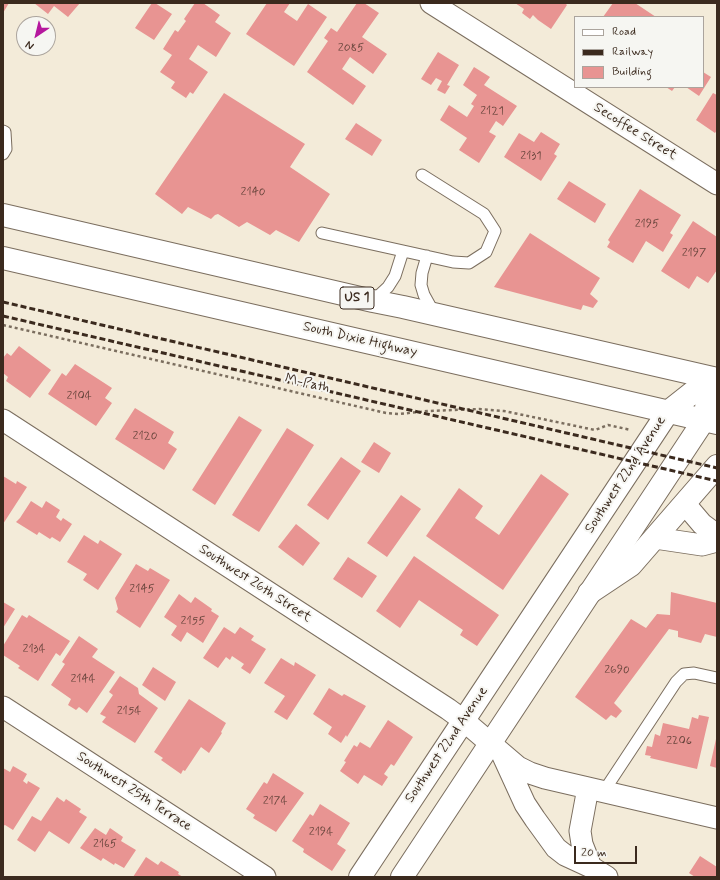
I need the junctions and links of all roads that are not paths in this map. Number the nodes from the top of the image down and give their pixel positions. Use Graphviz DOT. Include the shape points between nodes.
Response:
graph roads {
  1 [pos="436,4"];
  2 [pos="3,131"];
  3 [pos="3,154"];
  4 [pos="422,175"];
  5 [pos="717,184"];
  6 [pos="3,215"];
  7 [pos="322,233"];
  8 [pos="403,251"];
  9 [pos="427,256"];
  10 [pos="3,258"];
  11 [pos="373,301"];
  12 [pos="435,314"];
  13 [pos="714,378"];
  14 [pos="668,412"];
  15 [pos="3,420"];
  16 [pos="711,421"];
  17 [pos="717,466"];
  18 [pos="685,504"];
  19 [pos="717,536"];
  20 [pos="655,538"];
  21 [pos="717,541"];
  22 [pos="589,593"];
  23 [pos="717,678"];
  24 [pos="3,707"];
  25 [pos="463,720"];
  26 [pos="496,748"];
  27 [pos="596,790"];
  28 [pos="717,818"];
  29 [pos="599,872"];
  30 [pos="265,877"];
  31 [pos="360,877"];
  32 [pos="402,877"];
  1 -- 5 [label="street, Secoffee Street"];
  2 -- 3 [label="lane" via="6,150"];
  4 -- 9 [label="lane" via="484,214 495,231 486,252 469,263"];
  6 -- 11 [label="main road, US 1"];
  7 -- 8 [label="lane"];
  8 -- 9 [label="lane"];
  8 -- 11 [label="lane" via="395,276 388,287"];
  9 -- 12 [label="lane" via="421,285"];
  10 -- 14 [label="main road, South Dixie Highway"];
  11 -- 12 [label="main road, US 1"];
  12 -- 13 [label="main road, US 1"];
  13 -- 14 [label="main road, Southwest 22nd Avenue"];
  13 -- 16 [label="main road"];
  14 -- 16 [label="main road, South Dixie Highway"];
  14 -- 25 [label="main road, Southwest 22nd Avenue"];
  15 -- 25 [label="street, Southwest 26th Street"];
  16 -- 22 [label="main road"];
  17 -- 18 [label="main road"];
  18 -- 19 [label="street" via="702,524"];
  18 -- 20 [label="main road"];
  20 -- 21 [label="street" via="702,545"];
  20 -- 22 [label="main road" via="631,565"];
  22 -- 26 [label="main road"];
  23 -- 27 [label="lane" via="694,673 684,674 619,767"];
  24 -- 30 [label="street, Southwest 25th Terrace"];
  25 -- 26 [label="street, Southwest 26th Street"];
  25 -- 31 [label="main road, Southwest 22nd Avenue"];
  26 -- 27 [label="street, Southwest 26th Street" via="518,767 530,773"];
  26 -- 29 [label="street, Southwest 26th Street" via="525,804 553,844 565,855"];
  26 -- 32 [label="main road"];
  27 -- 28 [label="street"];
  27 -- 29 [label="street, Southwest 26th Street" via="580,831 582,844"];
}
